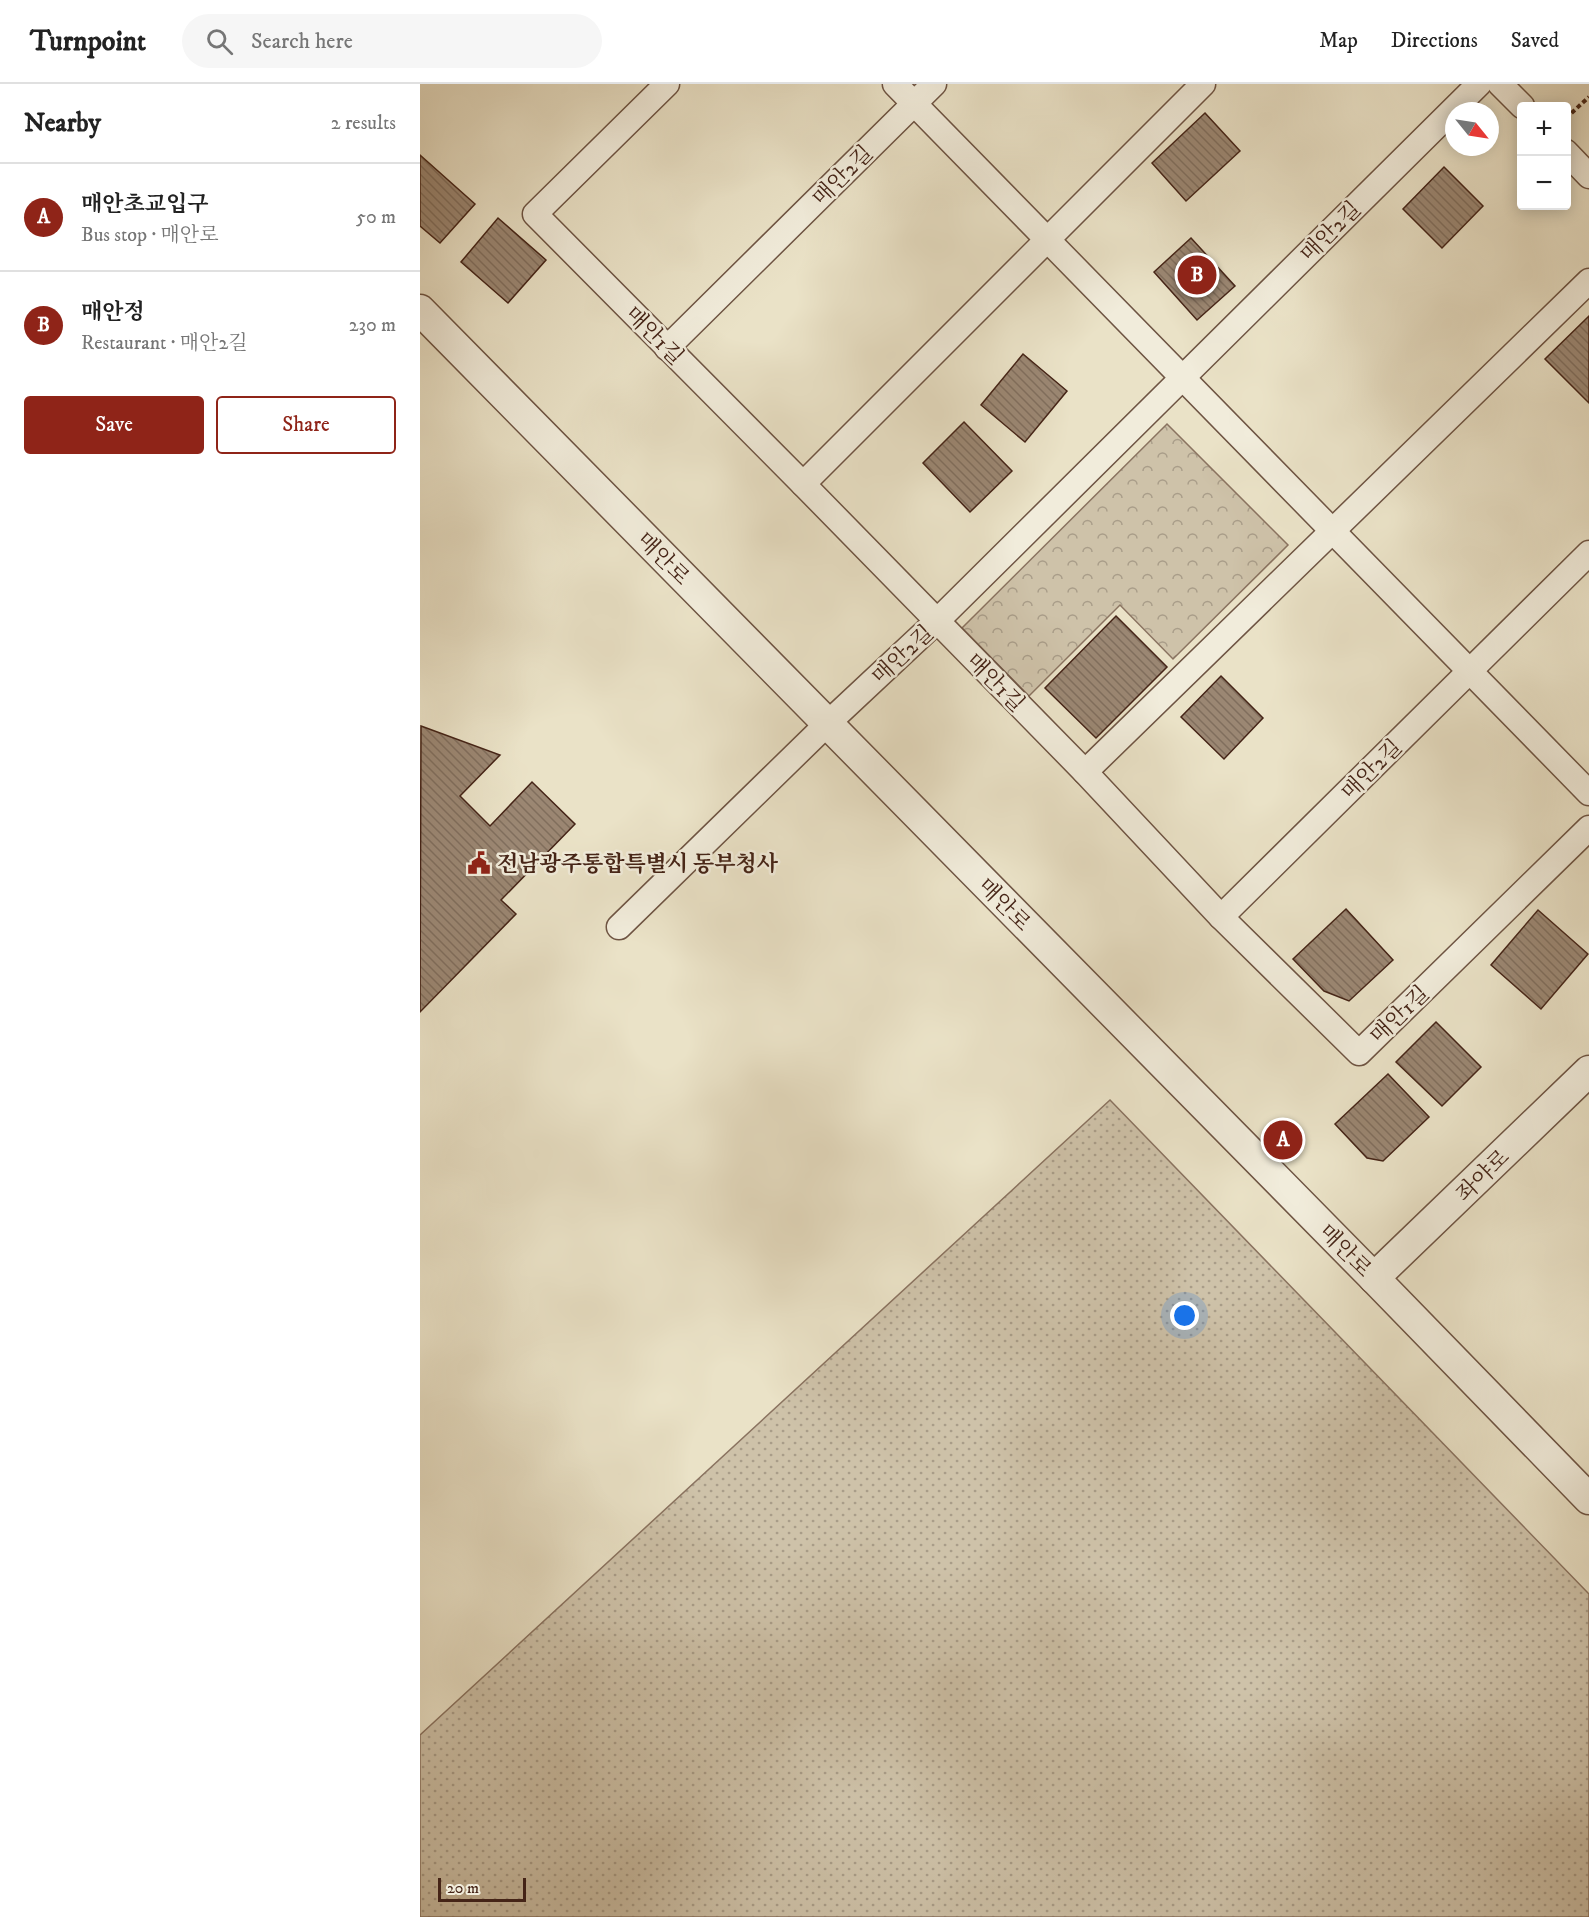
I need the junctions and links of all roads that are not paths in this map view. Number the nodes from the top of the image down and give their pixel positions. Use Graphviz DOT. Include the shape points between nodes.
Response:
graph roads {
  1 [pos="668,84"];
  2 [pos="894,84"];
  3 [pos="934,84"];
  4 [pos="1203,84"];
  5 [pos="1479,84"];
  6 [pos="1500,84"];
  7 [pos="1518,102"];
  8 [pos="914,104"];
  9 [pos="1570,156"];
  10 [pos="1589,176"];
  11 [pos="1047,240"];
  12 [pos="1589,281"];
  13 [pos="420,310"];
  14 [pos="667,348"];
  15 [pos="1182,378"];
  16 [pos="803,484"];
  17 [pos="1332,531"];
  18 [pos="1589,554"];
  19 [pos="936,622"];
  20 [pos="1470,671"];
  21 [pos="827,724"];
  22 [pos="1085,772"];
  23 [pos="1589,793"];
  24 [pos="1589,828"];
  25 [pos="1221,917"];
  26 [pos="619,927"];
  27 [pos="1589,1071"];
  28 [pos="1374,1278"];
  29 [pos="1589,1500"];
  1 -- 14 [label="street, 매안1길" via="536,214"];
  2 -- 8 [label="street"];
  3 -- 8 [label="street, 매안2길"];
  4 -- 11 [label="street"];
  5 -- 15 [label="street, 매안2길"];
  6 -- 7 [label="street"];
  8 -- 11 [label="street"];
  8 -- 14 [label="street, 매안2길"];
  9 -- 10 [label="street"];
  11 -- 15 [label="street"];
  11 -- 16 [label="street"];
  12 -- 17 [label="street"];
  13 -- 21 [label="street, 매안로"];
  14 -- 16 [label="street, 매안1길"];
  15 -- 17 [label="street"];
  15 -- 19 [label="street, 매안2길"];
  16 -- 19 [label="street, 매안1길"];
  17 -- 20 [label="street"];
  17 -- 22 [label="street"];
  18 -- 20 [label="street, 매안2길"];
  19 -- 21 [label="street, 매안2길"];
  19 -- 22 [label="street, 매안1길"];
  20 -- 23 [label="street"];
  20 -- 25 [label="street, 매안2길"];
  21 -- 26 [label="street, 매안2길"];
  21 -- 28 [label="street, 매안로"];
  22 -- 25 [label="street, 매안1길"];
  24 -- 25 [label="street, 매안1길" via="1359,1053"];
  27 -- 28 [label="street, 좌야로"];
  28 -- 29 [label="street, 매안로"];
}
